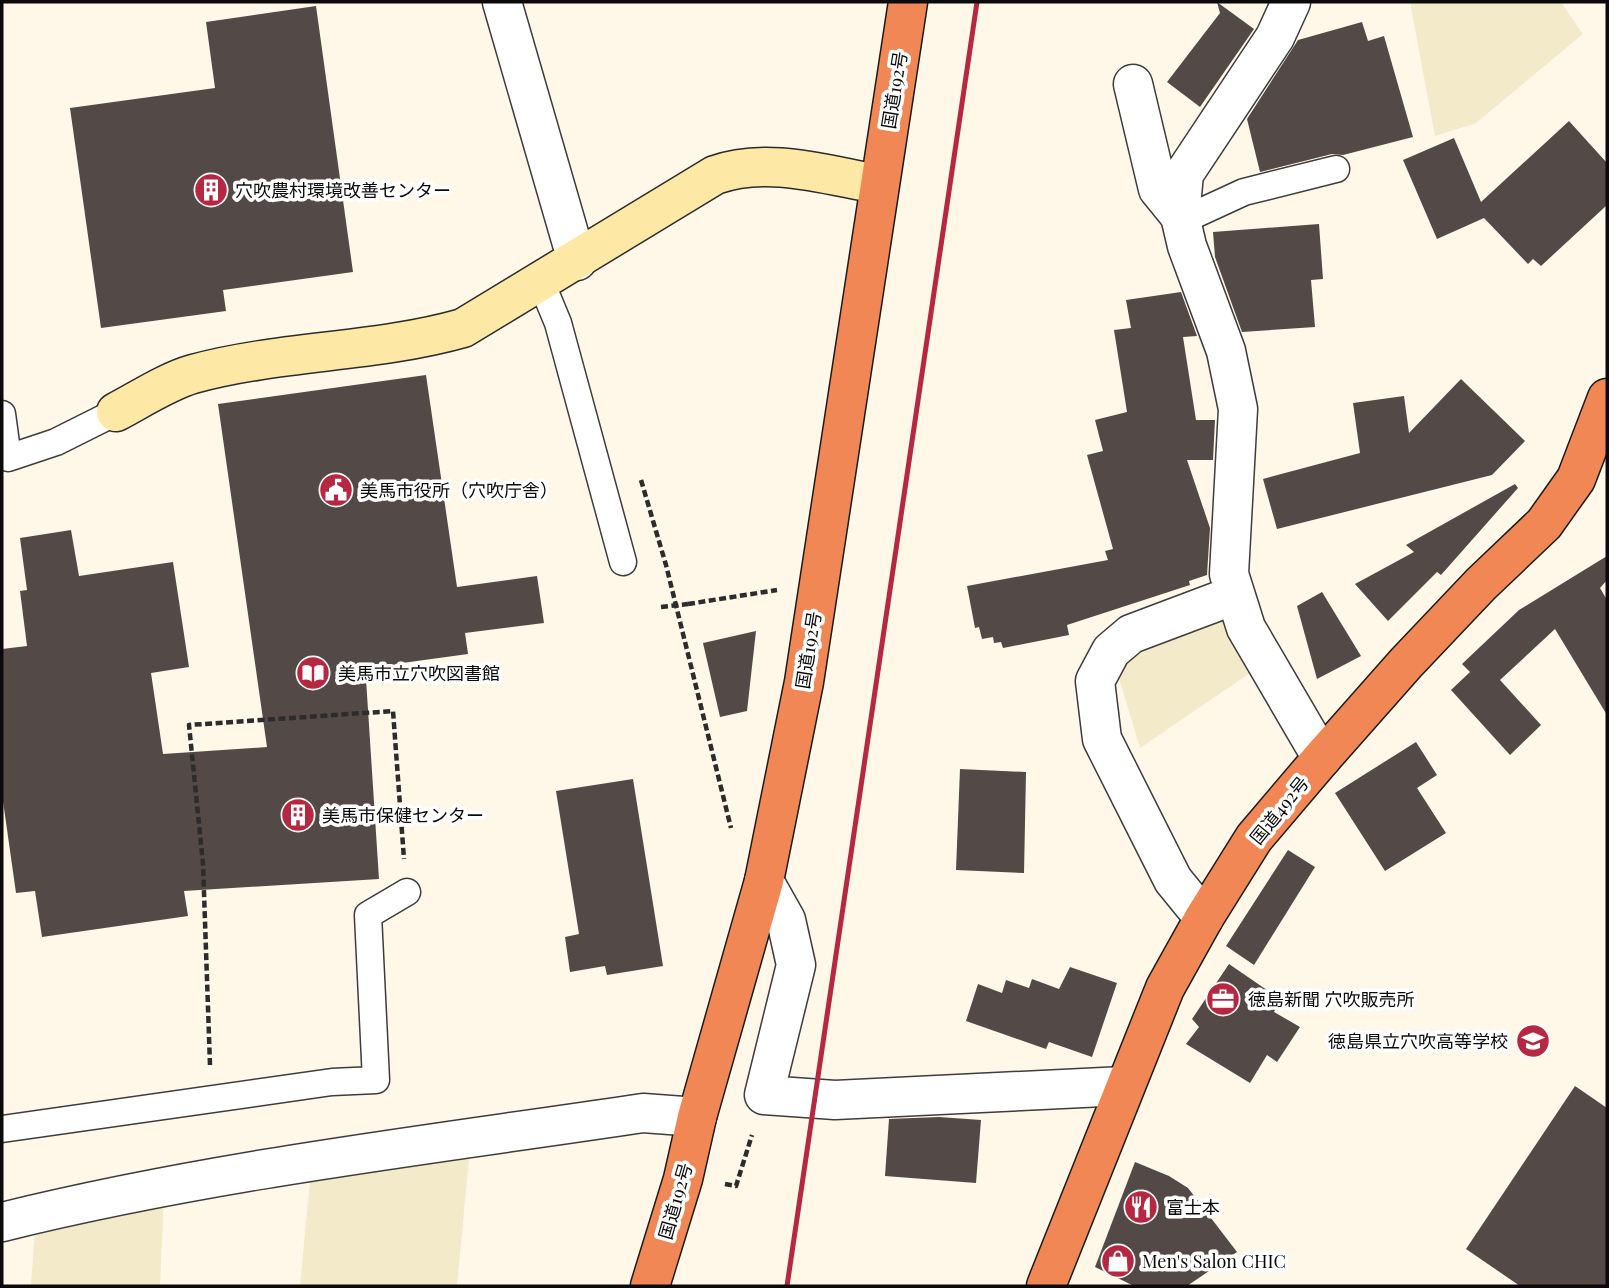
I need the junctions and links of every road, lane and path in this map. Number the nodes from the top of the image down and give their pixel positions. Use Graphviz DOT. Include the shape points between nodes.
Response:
graph roads {
  1 [pos="502,2"];
  2 [pos="908,2"];
  3 [pos="1291,2"];
  4 [pos="1133,84"];
  5 [pos="1336,169"];
  6 [pos="878,184"];
  7 [pos="1180,218"];
  8 [pos="577,261"];
  9 [pos="541,282"];
  10 [pos="1607,398"];
  11 [pos="116,412"];
  12 [pos="2,414"];
  13 [pos="5,459"];
  14 [pos="623,562"];
  15 [pos="666,565"];
  16 [pos="819,583"];
  17 [pos="1236,596"];
  18 [pos="661,607"];
  19 [pos="1322,758"];
  20 [pos="733,837"];
  21 [pos="764,881"];
  22 [pos="407,892"];
  23 [pos="1204,918"];
  24 [pos="1124,1086"];
  25 [pos="764,1095"];
  26 [pos="211,1099"];
  27 [pos="697,1116"];
  28 [pos="2,1129"];
  29 [pos="736,1186"];
  30 [pos="2,1222"];
  31 [pos="650,1286"];
  32 [pos="1046,1286"];
  1 -- 8 [label="street"];
  2 -- 6 [label="highway, 国道192号"];
  3 -- 7 [label="street" via="1275,37 1184,174"];
  4 -- 7 [label="street" via="1158,189"];
  5 -- 7 [label="lane" via="1244,192"];
  6 -- 8 [label="street" via="788,169 735,168 715,175"];
  6 -- 16 [label="highway, 国道192号"];
  7 -- 17 [label="street" via="1226,351 1238,409 1228,574"];
  8 -- 9 [label="street"];
  9 -- 11 [label="street" via="463,328 424,339 238,364 190,375"];
  9 -- 14 [label="lane" via="558,323"];
  10 -- 19 [label="highway, 国道492号" via="1576,479 1544,524 1480,584"];
  11 -- 13 [label="lane" via="56,442"];
  12 -- 13 [label="lane"];
  15 -- 20 [label="path"];
  16 -- 18 [label="path, bridge"];
  16 -- 21 [label="highway, 国道192号"];
  17 -- 19 [label="street" via="1246,628"];
  17 -- 23 [label="street" via="1131,634 1111,650 1095,681 1102,739 1173,880"];
  19 -- 23 [label="highway, 国道492号" via="1254,838"];
  21 -- 25 [label="street" via="786,920 796,965"];
  21 -- 27 [label="highway, 国道192号"];
  22 -- 26 [label="lane" via="368,915 376,1080"];
  22 -- 26 [label="path" via="393,711 189,725 203,864"];
  23 -- 24 [label="highway, 国道492号" via="1165,988"];
  24 -- 25 [label="street" via="835,1100"];
  24 -- 32 [label="highway, 国道492号"];
  25 -- 29 [label="path"];
  26 -- 28 [label="lane"];
  27 -- 30 [label="street" via="643,1113 229,1174"];
  27 -- 31 [label="highway, 国道192号"];
}
